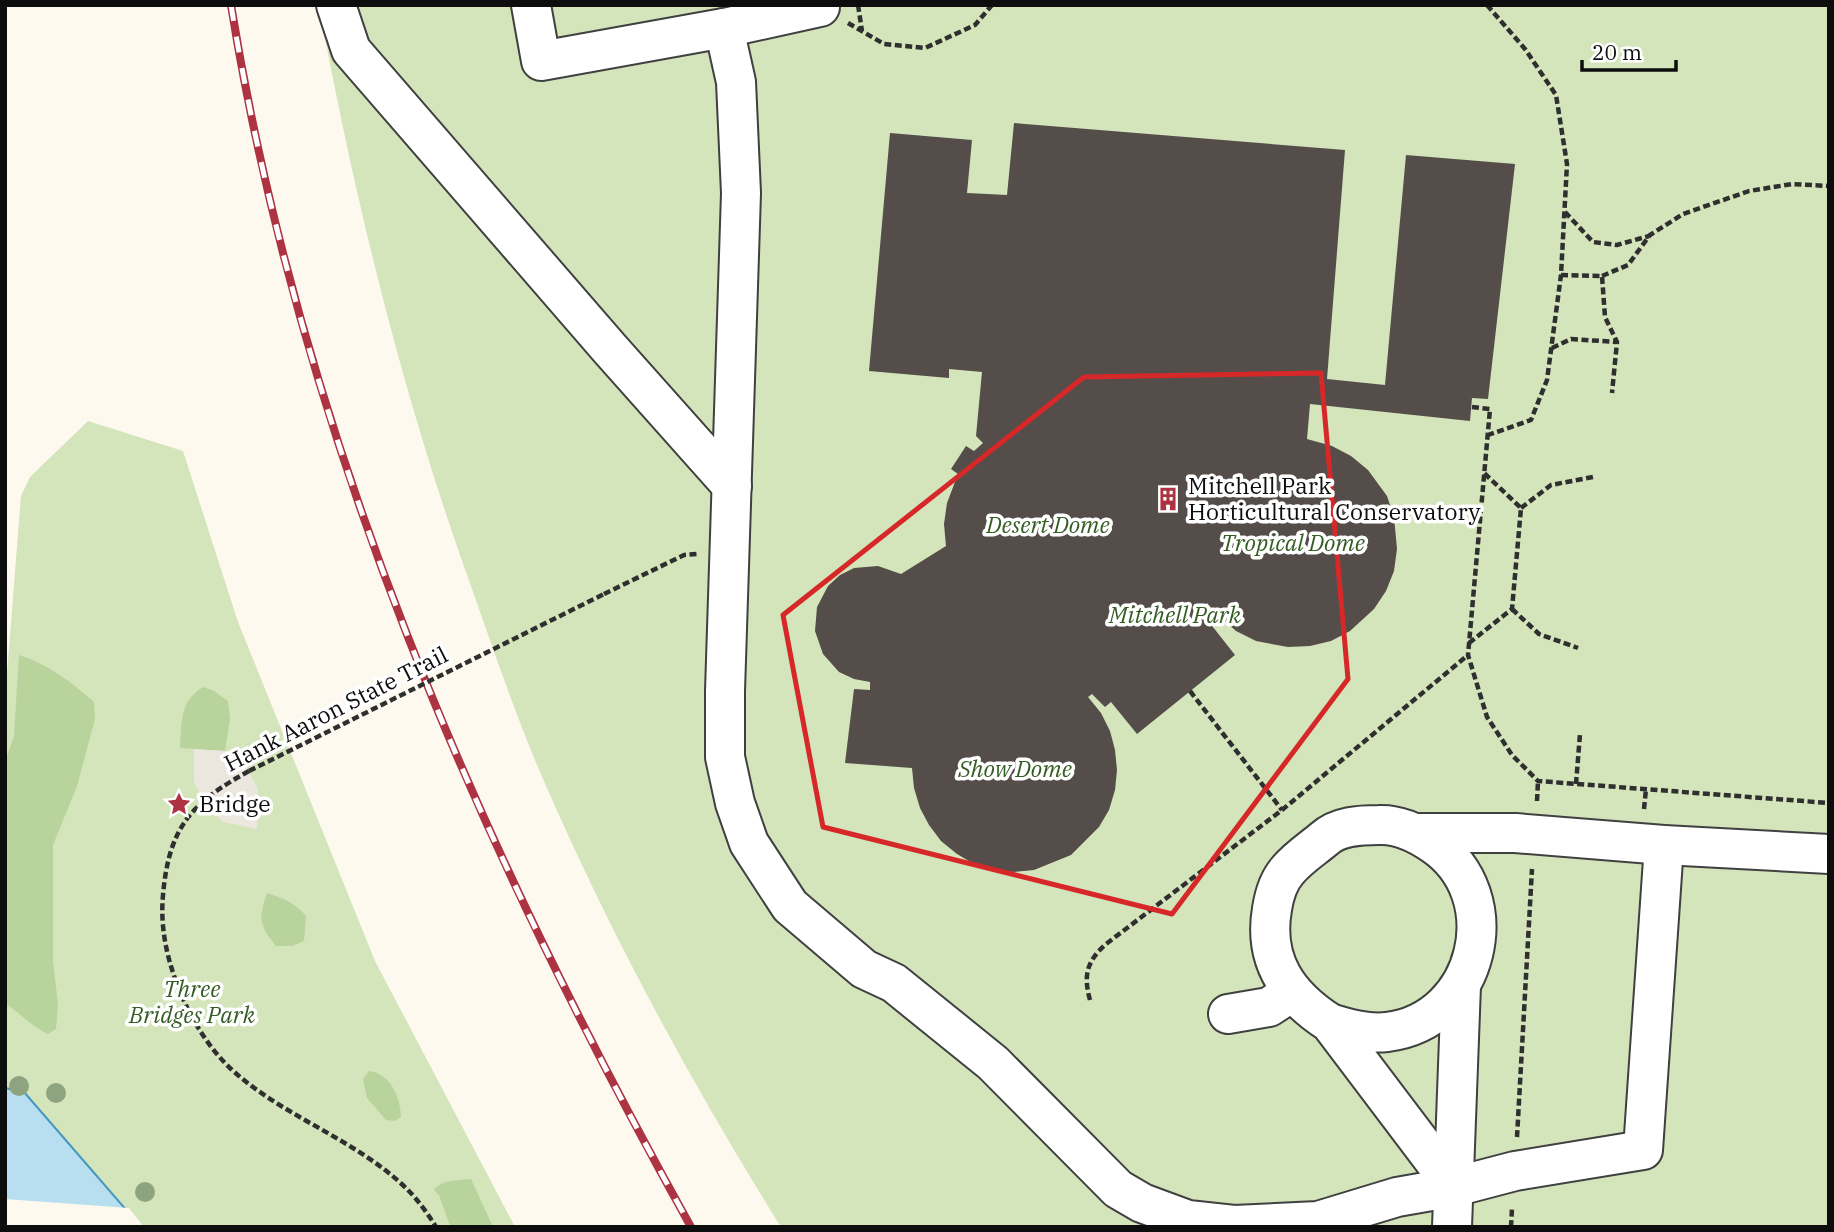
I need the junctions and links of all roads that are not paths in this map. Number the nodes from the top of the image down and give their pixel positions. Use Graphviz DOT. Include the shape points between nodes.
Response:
graph roads {
  1 [pos="336,5"];
  2 [pos="531,5"];
  3 [pos="820,6"];
  4 [pos="724,28"];
  5 [pos="732,486"];
  6 [pos="1417,833"];
  7 [pos="1525,834"];
  8 [pos="1664,845"];
  9 [pos="1829,854"];
  10 [pos="1475,906"];
  11 [pos="1461,985"];
  12 [pos="1292,992"];
  13 [pos="1228,1014"];
  14 [pos="1330,1023"];
  15 [pos="1454,1188"];
  16 [pos="1452,1227"];
  1 -- 5 [label="lane" via="351,50"];
  2 -- 4 [label="lane" via="541,61"];
  3 -- 4 [label="lane"];
  4 -- 5 [label="lane" via="736,82 741,193"];
  5 -- 15 [label="lane" via="725,757 749,843 790,906 864,969 894,983 993,1063 1118,1189 1142,1203 1188,1220 1234,1225 1318,1221 1397,1197"];
  6 -- 7 [label="lane"];
  6 -- 10 [label="lane" via="1444,851 1464,876"];
  6 -- 12 [label="lane" via="1388,824 1330,833 1287,871 1274,897 1269,925 1272,954"];
  7 -- 8 [label="lane"];
  7 -- 10 [label="lane" via="1494,845 1483,864"];
  8 -- 9 [label="lane"];
  8 -- 15 [label="lane" via="1643,1150 1515,1171"];
  10 -- 11 [label="lane" via="1473,960"];
  11 -- 14 [label="lane" via="1442,1007 1416,1023 1388,1032 1358,1032"];
  11 -- 15 [label="lane"];
  12 -- 13 [label="lane" via="1269,1007"];
  12 -- 14 [label="lane" via="1306,1008"];
  14 -- 15 [label="lane"];
  15 -- 16 [label="lane"];
}
